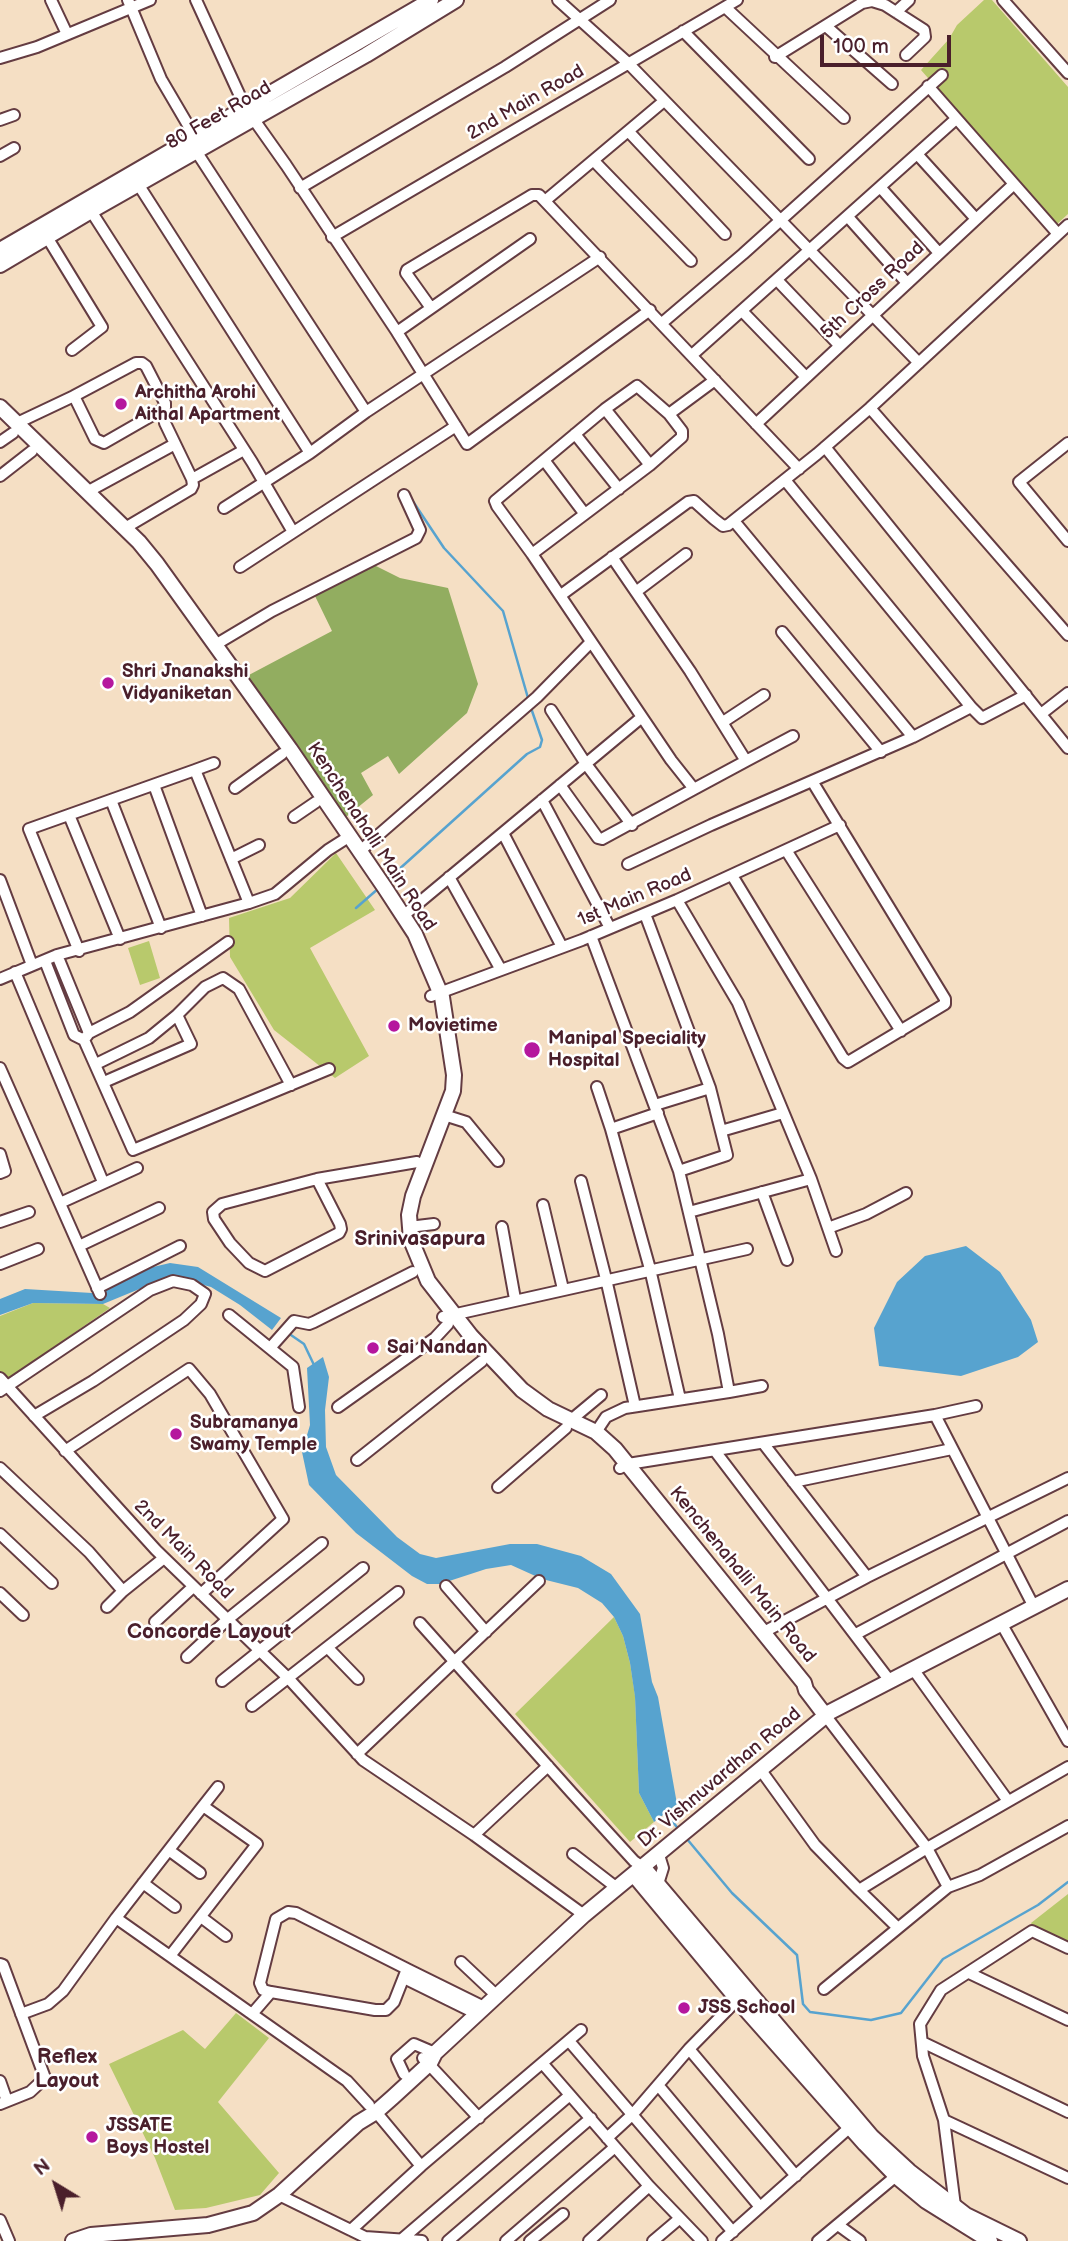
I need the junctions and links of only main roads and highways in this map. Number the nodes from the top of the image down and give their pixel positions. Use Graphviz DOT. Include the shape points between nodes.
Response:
graph roads {
  1 [pos="431,0"];
  2 [pos="456,0"];
  3 [pos="249,113"];
  4 [pos="196,144"];
  5 [pos="0,250"];
  6 [pos="0,265"];
  7 [pos="0,407"];
  8 [pos="0,420"];
  9 [pos="15,428"];
  10 [pos="346,838"];
  11 [pos="436,995"];
  12 [pos="448,1318"];
  13 [pos="569,1424"];
  14 [pos="624,1466"];
  15 [pos="1068,1589"];
  16 [pos="806,1690"];
  17 [pos="825,1715"];
  18 [pos="637,1868"];
  19 [pos="743,1995"];
  20 [pos="429,2058"];
  21 [pos="373,2109"];
  22 [pos="951,2211"];
  23 [pos="73,2241"];
  24 [pos="990,2241"];
  25 [pos="1019,2241"];
  1 -- 3 [label="main road, 80 Feet Road"];
  2 -- 3 [label="main road, 80 Feet Road" via="366,55"];
  3 -- 4 [label="main road, 80 Feet Road"];
  4 -- 5 [label="main road, 80 Feet Road"];
  4 -- 6 [label="main road, 80 Feet Road" via="138,184"];
  7 -- 9 [label="main road, Kenchenahalli Main Road"];
  8 -- 9 [label="main road, Kenchenahalli Main Road"];
  9 -- 10 [label="main road, Kenchenahalli Main Road" via="32,451 132,548"];
  9 -- 10 [label="main road, Kenchenahalli Main Road" via="125,528 157,565"];
  10 -- 11 [label="main road, Kenchenahalli Main Road"];
  10 -- 11 [label="main road, Kenchenahalli Main Road" via="360,851 415,934"];
  11 -- 12 [label="main road, Kenchenahalli Main Road" via="454,1075 453,1091 413,1196 409,1227 422,1270"];
  11 -- 12 [label="main road, Kenchenahalli Main Road" via="445,1075 400,1214 402,1242 413,1272"];
  12 -- 13 [label="main road, Kenchenahalli Main Road" via="522,1390"];
  12 -- 13 [label="main road, Kenchenahalli Main Road" via="516,1397 543,1417"];
  13 -- 14 [label="main road, Kenchenahalli Main Road"];
  13 -- 14 [label="main road, Kenchenahalli Main Road" via="596,1432 615,1449"];
  14 -- 16 [label="main road, Kenchenahalli Main Road" via="764,1632"];
  14 -- 16 [label="main road, Kenchenahalli Main Road" via="797,1689"];
  15 -- 17 [label="main road, Dr. Vishnuvardhan Road"];
  16 -- 17 [label="main road"];
  17 -- 18 [label="main road, Dr. Vishnuvardhan Road" via="659,1855"];
  18 -- 19 [label="main road"];
  18 -- 19 [label="main road" via="658,1884"];
  18 -- 20 [label="main road, Dr. Vishnuvardhan Road"];
  19 -- 22 [label="main road" via="872,2137"];
  19 -- 22 [label="main road" via="849,2128 896,2176"];
  20 -- 21 [label="main road, Dr. Vishnuvardhan Road"];
  20 -- 21 [label="main road, Dr. Vishnuvardhan Road" via="404,2074"];
  21 -- 23 [label="main road, Dr. Vishnuvardhan Road" via="253,2213 208,2225 91,2235"];
  22 -- 24 [label="main road"];
  22 -- 25 [label="main road"];
}
